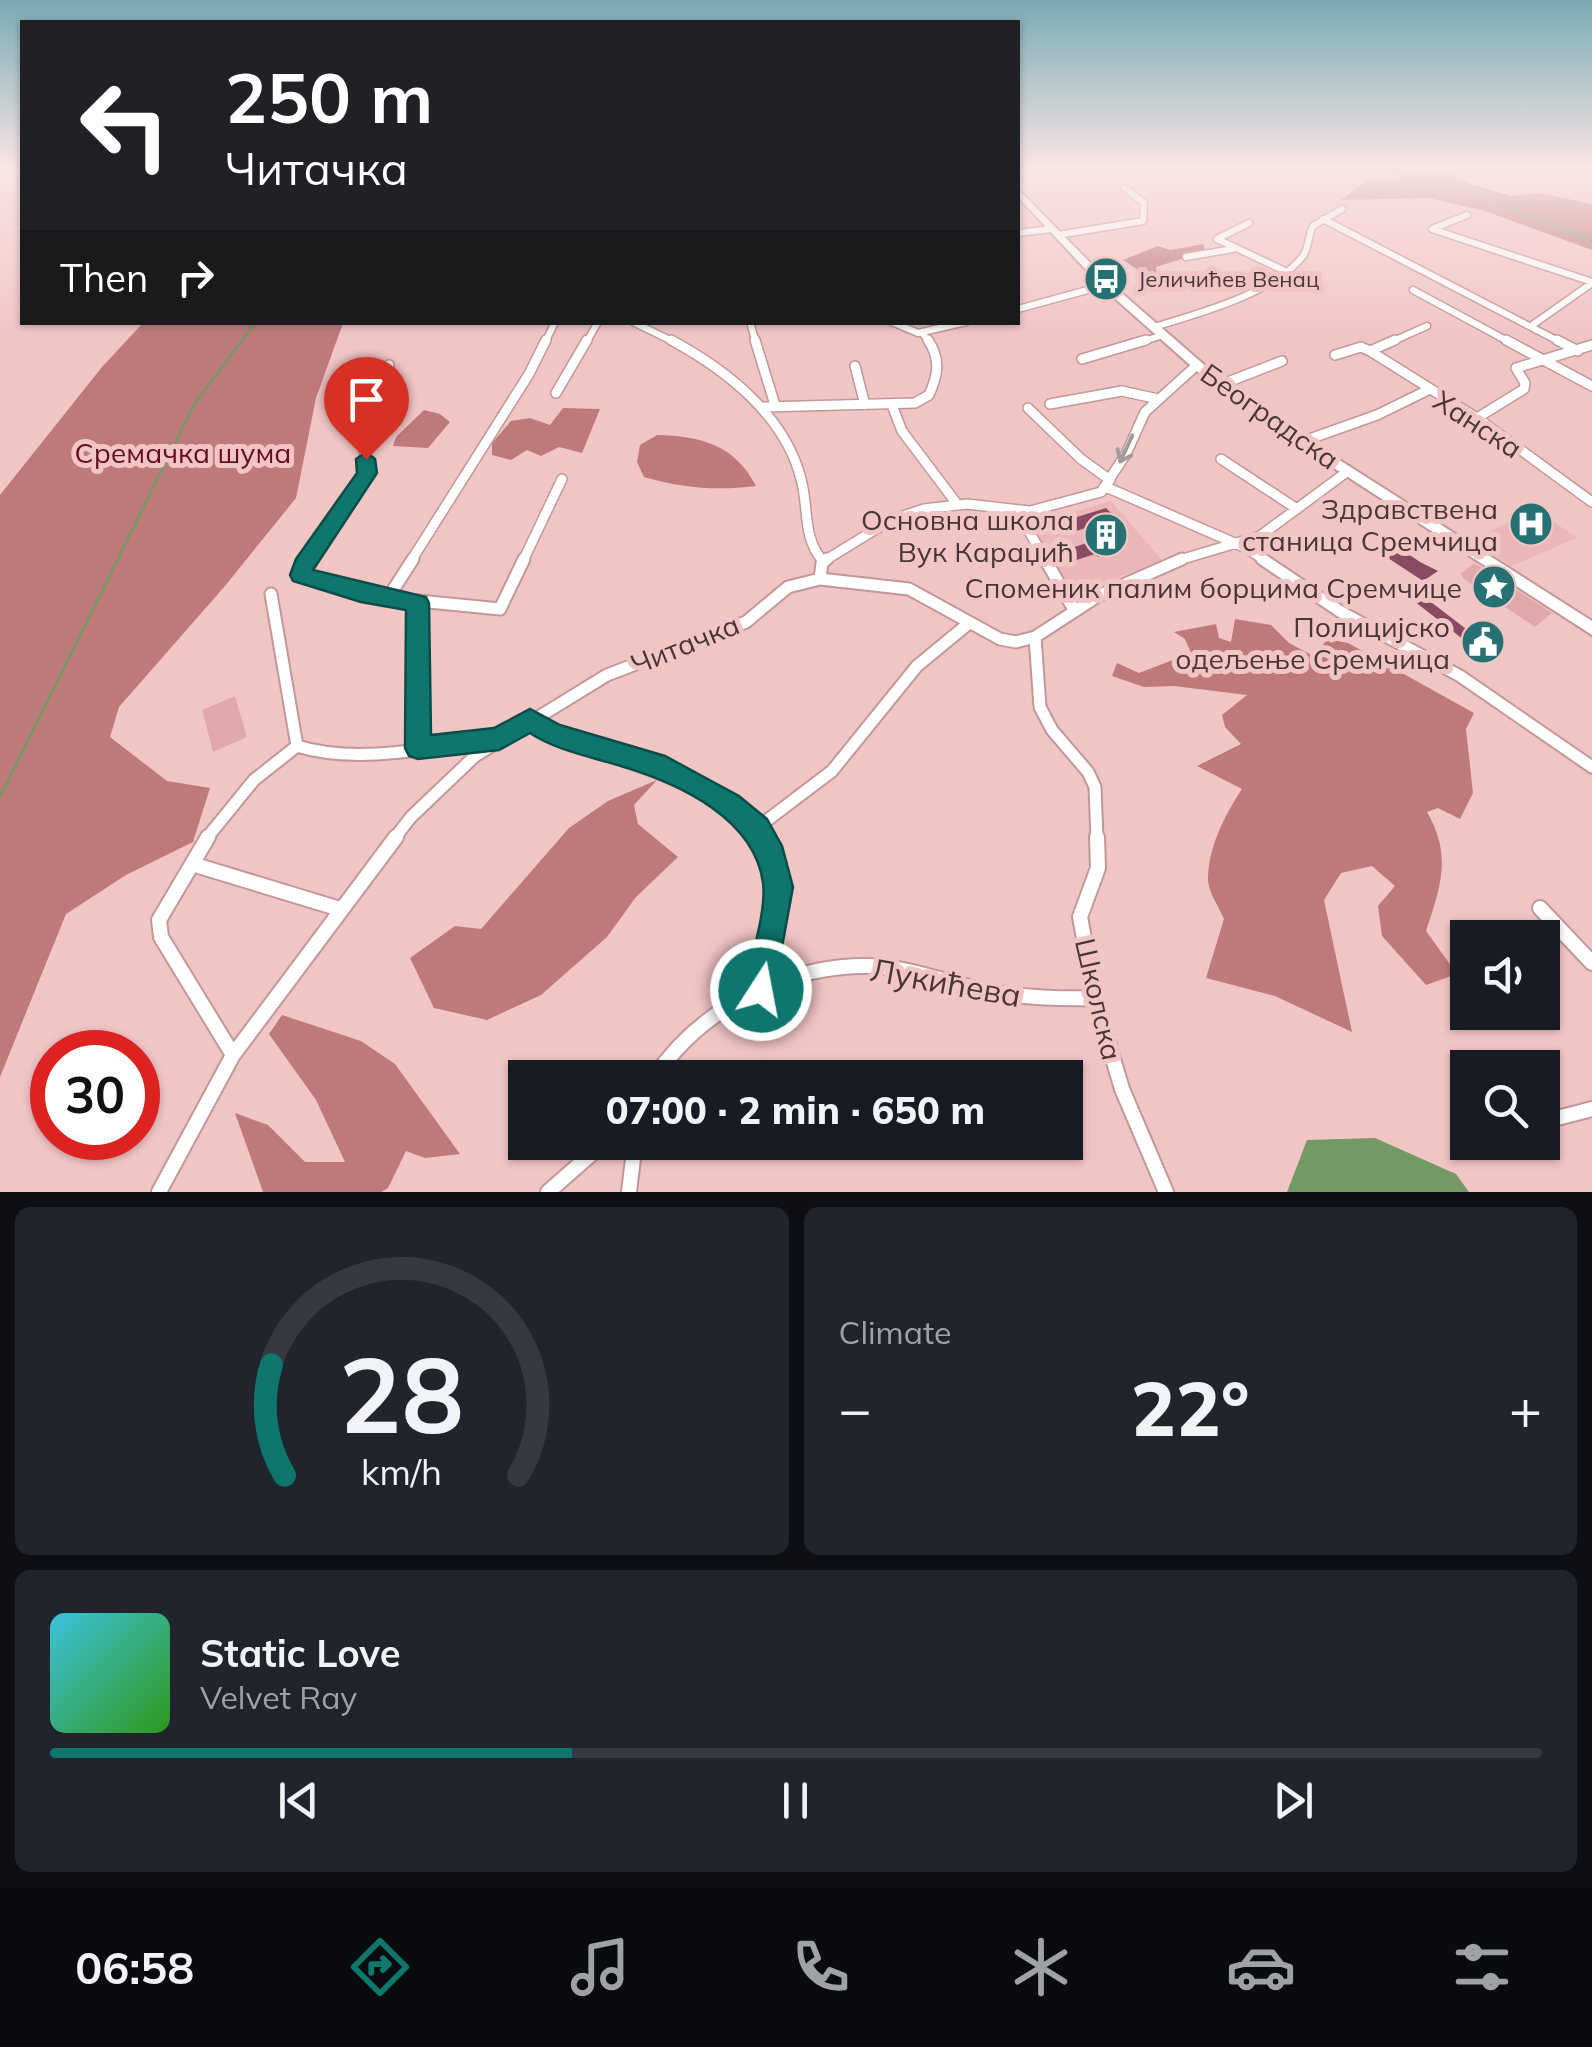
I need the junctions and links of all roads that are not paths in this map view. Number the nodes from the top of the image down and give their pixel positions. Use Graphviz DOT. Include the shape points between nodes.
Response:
graph roads {
  1 [pos="1047,225"];
  2 [pos="1113,225"];
  3 [pos="1248,225"];
  4 [pos="1316,225"];
  5 [pos="1334,225"];
  6 [pos="1443,225"];
  7 [pos="1055,232"];
  8 [pos="1020,233"];
  9 [pos="1234,249"];
  10 [pos="1186,257"];
  11 [pos="1283,270"];
  12 [pos="1592,282"];
  13 [pos="1106,285"];
  14 [pos="1413,290"];
  15 [pos="1020,308"];
  16 [pos="554,325"];
  17 [pos="596,325"];
  18 [pos="640,325"];
  19 [pos="751,325"];
  20 [pos="895,325"];
  21 [pos="955,325"];
  22 [pos="1427,326"];
  23 [pos="1531,326"];
  24 [pos="1158,331"];
  25 [pos="923,334"];
  26 [pos="1592,345"];
  27 [pos="1370,351"];
  28 [pos="1578,351"];
  29 [pos="1335,355"];
  30 [pos="1082,359"];
  31 [pos="1544,360"];
  32 [pos="1282,362"];
  33 [pos="390,364"];
  34 [pos="1197,365"];
  35 [pos="856,366"];
  36 [pos="1220,385"];
  37 [pos="1592,386"];
  38 [pos="1428,390"];
  39 [pos="556,393"];
  40 [pos="1158,399"];
  41 [pos="1050,404"];
  42 [pos="865,405"];
  43 [pos="769,406"];
  44 [pos="892,406"];
  45 [pos="1028,408"];
  46 [pos="1477,418"];
  47 [pos="1301,442"];
  48 [pos="1220,459"];
  49 [pos="1348,471"];
  50 [pos="562,478"];
  51 [pos="1108,483"];
  52 [pos="1592,502"];
  53 [pos="957,504"];
  54 [pos="1297,508"];
  55 [pos="1018,512"];
  56 [pos="1236,544"];
  57 [pos="824,561"];
  58 [pos="820,579"];
  59 [pos="271,594"];
  60 [pos="388,598"];
  61 [pos="418,603"];
  62 [pos="1073,608"];
  63 [pos="968,624"];
  64 [pos="1592,629"];
  65 [pos="1034,637"];
  66 [pos="530,720"];
  67 [pos="499,738"];
  68 [pos="297,746"];
  69 [pos="418,748"];
  70 [pos="1592,767"];
  71 [pos="757,828"];
  72 [pos="192,864"];
  73 [pos="1540,908"];
  74 [pos="340,909"];
  75 [pos="1592,963"];
  76 [pos="761,990"];
  77 [pos="1095,998"];
  78 [pos="233,1055"];
  79 [pos="665,1060"];
  80 [pos="1592,1109"];
  81 [pos="1560,1117"];
  82 [pos="584,1160"];
  83 [pos="633,1160"];
  84 [pos="159,1192"];
  85 [pos="548,1192"];
  86 [pos="629,1192"];
  87 [pos="1166,1192"];
  1 -- 7 [label="main road, Београдска"];
  2 -- 7 [label="street"];
  3 -- 9 [label="street" via="1216,239"];
  4 -- 11 [label="street" via="1304,256"];
  5 -- 23 [label="street"];
  6 -- 12 [label="street" via="1432,229"];
  7 -- 8 [label="street"];
  7 -- 13 [label="main road, Београдска"];
  9 -- 10 [label="street"];
  9 -- 11 [label="street"];
  11 -- 24 [label="street" via="1223,305"];
  12 -- 23 [label="street"];
  13 -- 15 [label="street"];
  13 -- 24 [label="main road, Београдска"];
  14 -- 31 [label="street"];
  16 -- 60 [label="street"];
  17 -- 39 [label="street"];
  18 -- 43 [label="street" via="674,339"];
  19 -- 43 [label="street"];
  20 -- 25 [label="street"];
  21 -- 25 [label="street"];
  22 -- 27 [label="street"];
  23 -- 28 [label="street"];
  24 -- 30 [label="street"];
  24 -- 34 [label="main road, Београдска"];
  25 -- 44 [label="street" via="939,360 930,394"];
  26 -- 28 [label="street"];
  27 -- 29 [label="street"];
  27 -- 38 [label="street"];
  28 -- 31 [label="street"];
  31 -- 37 [label="street"];
  31 -- 46 [label="street" via="1516,368 1526,386"];
  32 -- 36 [label="street"];
  33 -- 60 [label="street" via="364,424 367,473 301,575"];
  34 -- 36 [label="main road, Београдска"];
  34 -- 40 [label="street"];
  35 -- 42 [label="street"];
  36 -- 47 [label="main road, Београдска"];
  38 -- 46 [label="street, Ханска"];
  38 -- 47 [label="street, Ханска"];
  40 -- 41 [label="street" via="1122,391"];
  40 -- 51 [label="street, one-way" via="1140,418"];
  42 -- 43 [label="street"];
  42 -- 44 [label="street"];
  43 -- 57 [label="street" via="798,468 808,526"];
  44 -- 53 [label="street" via="902,431"];
  45 -- 51 [label="street"];
  46 -- 52 [label="street, Ханска"];
  47 -- 49 [label="main road, Београдска"];
  48 -- 54 [label="street"];
  49 -- 54 [label="street"];
  49 -- 64 [label="main road, Београдска"];
  50 -- 61 [label="street" via="503,604 495,610"];
  51 -- 55 [label="street" via="1095,494"];
  51 -- 56 [label="street"];
  53 -- 55 [label="street"];
  53 -- 57 [label="street" via="909,513"];
  54 -- 56 [label="street"];
  55 -- 62 [label="street"];
  56 -- 62 [label="street" via="1216,546"];
  56 -- 70 [label="street" via="1341,612 1460,676"];
  57 -- 58 [label="street"];
  58 -- 63 [label="street" via="909,589"];
  58 -- 66 [label="street, Читачка" via="788,587 746,622 607,675"];
  59 -- 68 [label="street"];
  60 -- 61 [label="street"];
  61 -- 69 [label="street"];
  62 -- 65 [label="street"];
  63 -- 65 [label="street" via="1009,642"];
  63 -- 71 [label="street" via="917,666 832,771"];
  65 -- 77 [label="street, Школска" via="1040,707 1095,787 1098,868 1080,917"];
  66 -- 67 [label="street, Читачка"];
  66 -- 71 [label="street" via="552,734 656,765 730,805"];
  67 -- 69 [label="street, Читачка"];
  67 -- 74 [label="street, Читачка" via="411,818"];
  68 -- 69 [label="street, Читачка" via="324,752"];
  68 -- 72 [label="street" via="229,811"];
  71 -- 76 [label="street" via="779,887"];
  72 -- 74 [label="street"];
  72 -- 78 [label="street" via="158,929"];
  73 -- 75 [label="street"];
  74 -- 78 [label="street, Читачка"];
  76 -- 77 [label="street, Лукићева" via="868,966 1013,996"];
  76 -- 79 [label="street, Лукићева" via="691,1030"];
  77 -- 87 [label="street, Школска" via="1122,1089"];
  78 -- 84 [label="street, Читачка"];
  80 -- 81 [label="street"];
  82 -- 85 [label="street"];
  83 -- 86 [label="street"];
}
